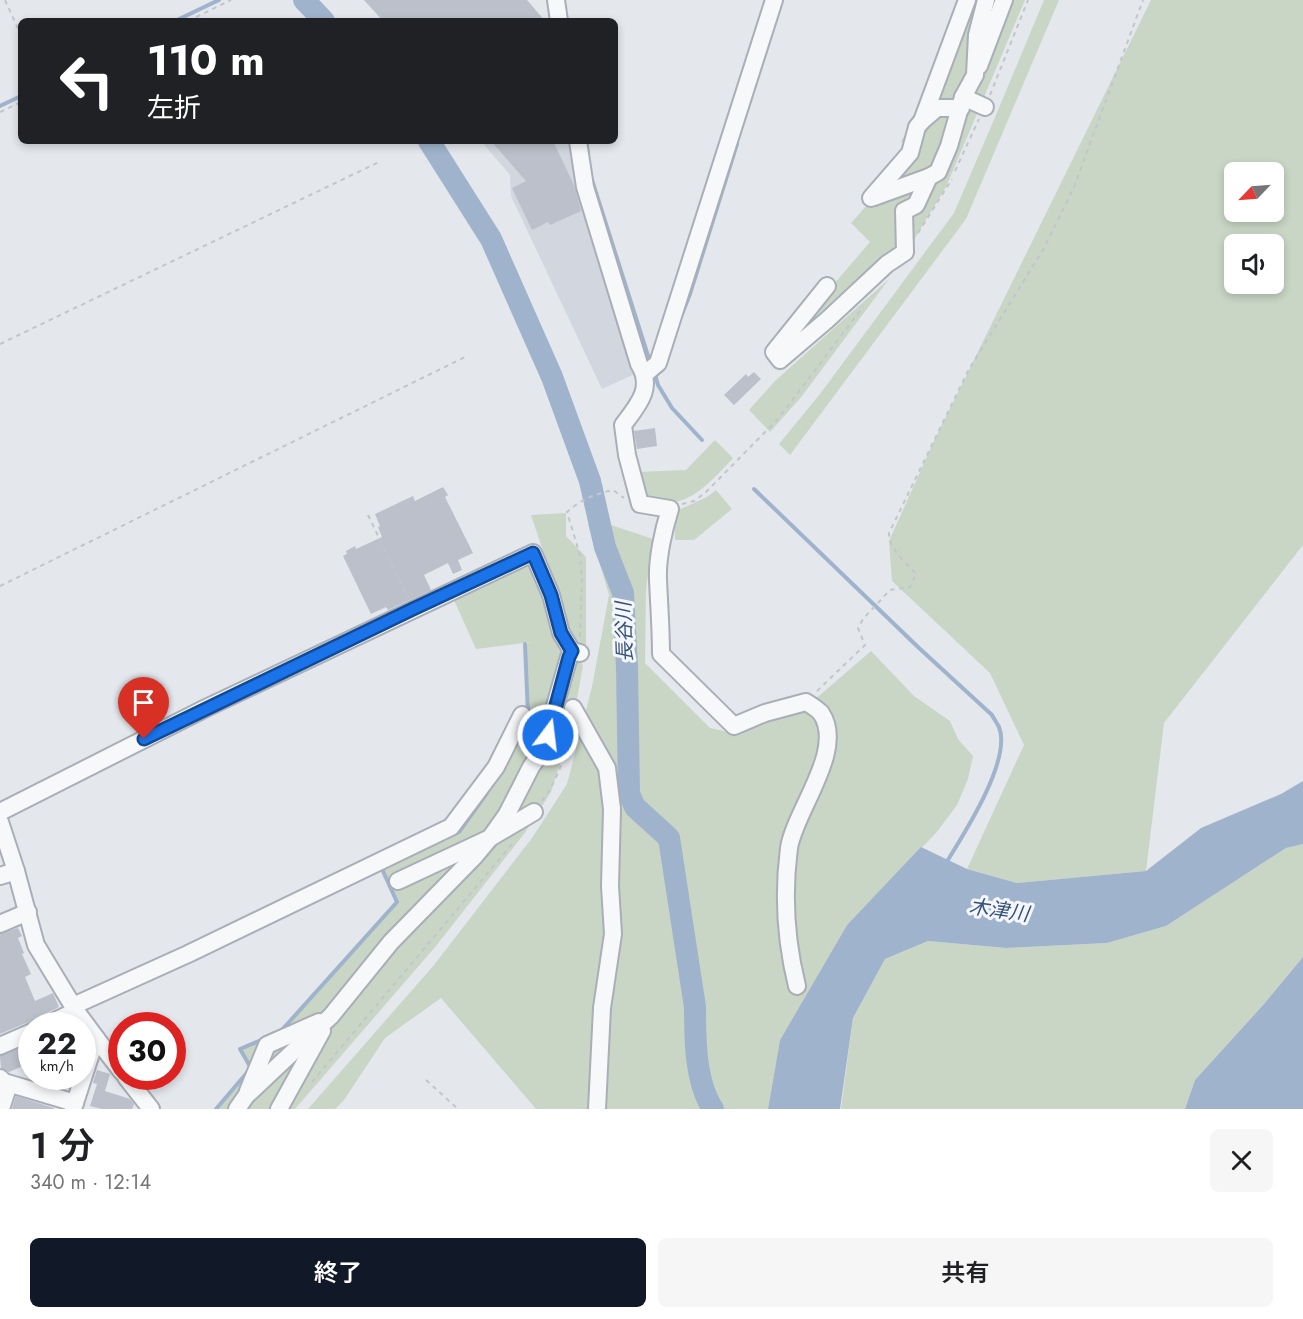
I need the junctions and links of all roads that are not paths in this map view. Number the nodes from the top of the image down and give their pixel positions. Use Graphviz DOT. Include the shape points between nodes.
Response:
graph roads {
  1 [pos="556,0"];
  2 [pos="774,0"];
  3 [pos="967,0"];
  4 [pos="987,0"];
  5 [pos="1004,0"];
  6 [pos="559,18"];
  7 [pos="975,75"];
  8 [pos="962,103"];
  9 [pos="985,107"];
  10 [pos="922,121"];
  11 [pos="578,144"];
  12 [pos="929,177"];
  13 [pos="827,286"];
  14 [pos="645,374"];
  15 [pos="573,708"];
  16 [pos="522,715"];
  17 [pos="0,812"];
  18 [pos="534,812"];
  19 [pos="0,822"];
  20 [pos="490,838"];
  21 [pos="8,874"];
  22 [pos="398,881"];
  23 [pos="28,912"];
  24 [pos="0,924"];
  25 [pos="797,986"];
  26 [pos="75,1008"];
  27 [pos="68,1012"];
  28 [pos="78,1012"];
  29 [pos="331,1016"];
  30 [pos="18,1038"];
  31 [pos="96,1038"];
  32 [pos="0,1046"];
  33 [pos="108,1053"];
  34 [pos="3,1082"];
  35 [pos="79,1090"];
  36 [pos="136,1090"];
  37 [pos="242,1102"];
  38 [pos="74,1106"];
  39 [pos="1,1109"];
  40 [pos="150,1109"];
  41 [pos="279,1109"];
  42 [pos="597,1109"];
  1 -- 6 [label="street"];
  2 -- 14 [label="street" via="658,363"];
  3 -- 10 [label="street"];
  4 -- 7 [label="street" via="977,35"];
  5 -- 7 [label="street"];
  7 -- 8 [label="street"];
  8 -- 9 [label="street"];
  8 -- 10 [label="street" via="937,108"];
  8 -- 12 [label="street" via="938,172"];
  10 -- 12 [label="street" via="910,153 872,198"];
  11 -- 14 [label="street" via="585,187"];
  12 -- 13 [label="street" via="916,205 904,211 905,252 780,360 774,352"];
  14 -- 25 [label="street" via="643,399 624,425 627,455 640,504 670,508 658,576 661,654 734,726 807,702 820,712 827,726 828,741 818,776 790,846 787,934"];
  15 -- 42 [label="street" via="607,768 612,808 613,934 602,1008"];
  16 -- 26 [label="street" via="496,767 451,827"];
  17 -- 20 [label="street" via="206,708 533,553 551,595 561,633 576,652 569,657 542,751"];
  18 -- 20 [label="street"];
  19 -- 21 [label="street"];
  20 -- 22 [label="street"];
  20 -- 29 [label="street" via="391,942"];
  21 -- 23 [label="street"];
  23 -- 24 [label="street"];
  23 -- 26 [label="street" via="36,945"];
  26 -- 27 [label="street"];
  26 -- 28 [label="street"];
  29 -- 37 [label="street"];
  29 -- 41 [label="street"];
  30 -- 32 [label="street"];
  31 -- 33 [label="street"];
  34 -- 38 [label="street"];
  34 -- 39 [label="street"];
  35 -- 38 [label="street"];
  36 -- 40 [label="street"];
}
